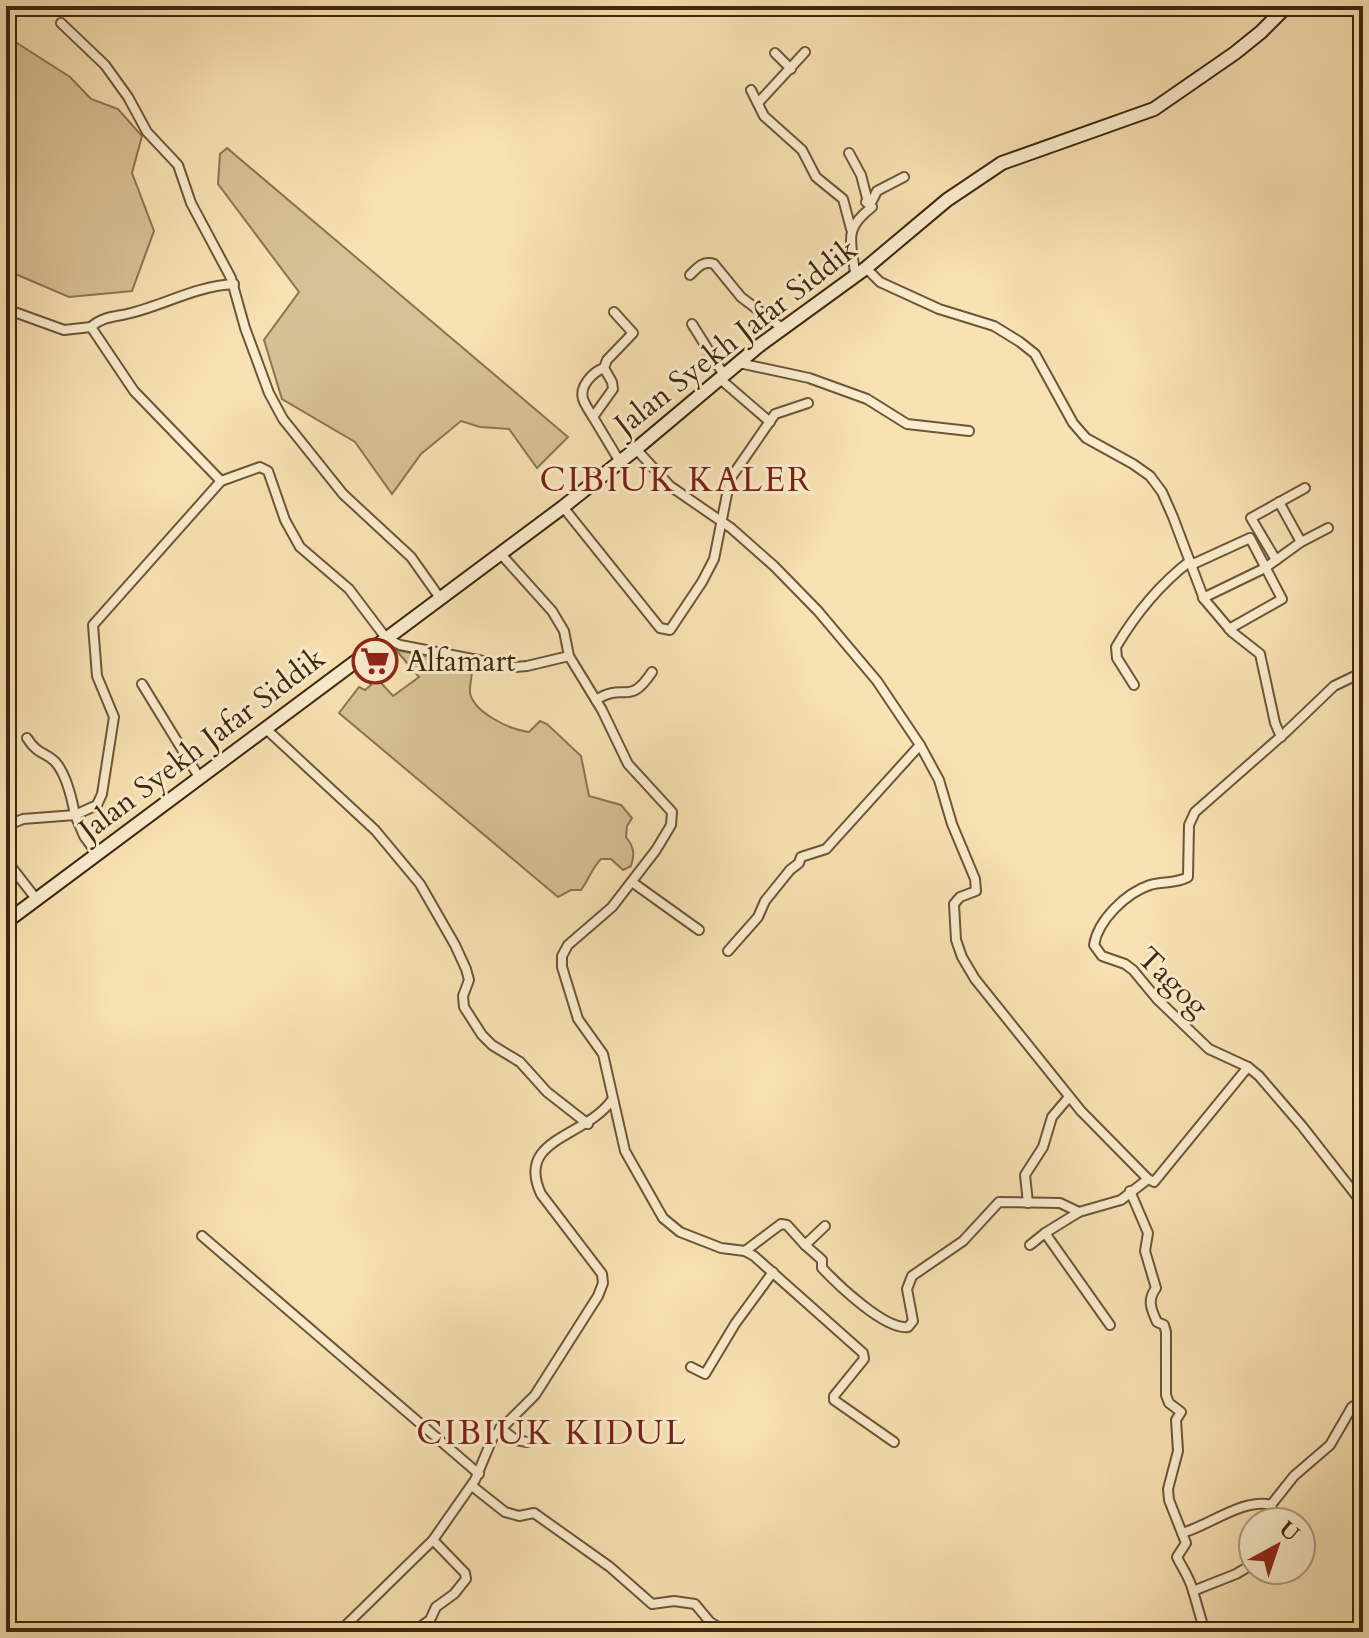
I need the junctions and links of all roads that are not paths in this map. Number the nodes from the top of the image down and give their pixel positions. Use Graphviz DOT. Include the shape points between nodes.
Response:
graph roads {
  1 [pos="1287,6"];
  2 [pos="61,23"];
  3 [pos="805,52"];
  4 [pos="775,53"];
  5 [pos="791,69"];
  6 [pos="751,90"];
  7 [pos="758,103"];
  8 [pos="849,153"];
  9 [pos="904,177"];
  10 [pos="868,202"];
  11 [pos="851,229"];
  12 [pos="860,271"];
  13 [pos="690,275"];
  14 [pos="234,284"];
  15 [pos="6,309"];
  16 [pos="614,312"];
  17 [pos="692,324"];
  18 [pos="91,327"];
  19 [pos="782,328"];
  20 [pos="739,363"];
  21 [pos="604,368"];
  22 [pos="722,376"];
  23 [pos="808,403"];
  24 [pos="593,417"];
  25 [pos="770,422"];
  26 [pos="969,431"];
  27 [pos="636,449"];
  28 [pos="620,462"];
  29 [pos="221,481"];
  30 [pos="1305,488"];
  31 [pos="1279,502"];
  32 [pos="563,507"];
  33 [pos="722,522"];
  34 [pos="1328,528"];
  35 [pos="1301,542"];
  36 [pos="500,553"];
  37 [pos="1276,560"];
  38 [pos="1190,563"];
  39 [pos="1265,568"];
  40 [pos="440,598"];
  41 [pos="1203,598"];
  42 [pos="1229,629"];
  43 [pos="386,638"];
  44 [pos="569,656"];
  45 [pos="652,672"];
  46 [pos="1363,672"];
  47 [pos="142,684"];
  48 [pos="1134,685"];
  49 [pos="596,700"];
  50 [pos="265,728"];
  51 [pos="1281,737"];
  52 [pos="27,738"];
  53 [pos="920,745"];
  54 [pos="199,777"];
  55 [pos="75,815"];
  56 [pos="6,826"];
  57 [pos="97,854"];
  58 [pos="6,860"];
  59 [pos="632,882"];
  60 [pos="37,900"];
  61 [pos="6,922"];
  62 [pos="699,930"];
  63 [pos="728,951"];
  64 [pos="1248,1067"];
  65 [pos="1069,1097"];
  66 [pos="612,1100"];
  67 [pos="588,1124"];
  68 [pos="1148,1179"];
  69 [pos="1130,1191"];
  70 [pos="1028,1203"];
  71 [pos="1363,1204"];
  72 [pos="1079,1212"];
  73 [pos="825,1226"];
  74 [pos="1045,1233"];
  75 [pos="202,1236"];
  76 [pos="805,1245"];
  77 [pos="1030,1245"];
  78 [pos="745,1251"];
  79 [pos="773,1272"];
  80 [pos="1110,1325"];
  81 [pos="691,1367"];
  82 [pos="1363,1401"];
  83 [pos="500,1428"];
  84 [pos="527,1442"];
  85 [pos="894,1442"];
  86 [pos="479,1474"];
  87 [pos="472,1486"];
  88 [pos="1271,1505"];
  89 [pos="1182,1533"];
  90 [pos="433,1540"];
  91 [pos="1237,1573"];
  92 [pos="1193,1591"];
  93 [pos="1202,1622"];
  94 [pos="339,1632"];
  95 [pos="413,1632"];
  96 [pos="726,1632"];
  1 -- 12 [label="main road, Jalan Syekh Jafar Siddik" via="1243,47 1154,109 991,169"];
  2 -- 14 [label="street" via="105,65 147,132 178,165 191,203"];
  3 -- 5 [label="street"];
  4 -- 5 [label="street"];
  5 -- 7 [label="street"];
  6 -- 7 [label="street"];
  7 -- 11 [label="street" via="766,119 806,154 816,177 843,199"];
  8 -- 10 [label="street"];
  9 -- 10 [label="street"];
  10 -- 11 [label="street" via="872,207"];
  11 -- 12 [label="street"];
  12 -- 19 [label="main road, Jalan Syekh Jafar Siddik"];
  12 -- 38 [label="street" via="939,309 994,326 1028,347 1079,431 1157,485"];
  13 -- 19 [label="street" via="701,265 714,264 736,292"];
  14 -- 18 [label="street" via="104,318"];
  14 -- 40 [label="street" via="245,328 283,419 343,494 411,557"];
  15 -- 18 [label="street" via="64,330"];
  16 -- 21 [label="street" via="633,333"];
  17 -- 22 [label="street"];
  18 -- 29 [label="street" via="134,391"];
  19 -- 20 [label="main road, Jalan Syekh Jafar Siddik"];
  20 -- 22 [label="main road, Jalan Syekh Jafar Siddik"];
  20 -- 26 [label="street" via="809,378 867,399 907,424"];
  21 -- 24 [label="street" via="613,389"];
  21 -- 24 [label="street" via="583,390"];
  22 -- 25 [label="street"];
  22 -- 27 [label="main road, Jalan Syekh Jafar Siddik"];
  23 -- 25 [label="street" via="775,414"];
  24 -- 28 [label="street"];
  25 -- 33 [label="street" via="728,483"];
  27 -- 28 [label="main road, Jalan Syekh Jafar Siddik"];
  27 -- 33 [label="street" via="670,486"];
  28 -- 32 [label="main road, Jalan Syekh Jafar Siddik"];
  29 -- 43 [label="street" via="260,467 268,471 297,542 349,589"];
  29 -- 55 [label="street" via="93,625 97,676 114,721 101,800"];
  30 -- 31 [label="street"];
  31 -- 35 [label="street"];
  31 -- 37 [label="street" via="1251,518"];
  32 -- 33 [label="street" via="667,631 708,573"];
  32 -- 36 [label="main road, Jalan Syekh Jafar Siddik"];
  33 -- 53 [label="street" via="818,611 877,681"];
  34 -- 35 [label="street"];
  35 -- 37 [label="street"];
  36 -- 40 [label="main road, Jalan Syekh Jafar Siddik"];
  36 -- 44 [label="street" via="552,611 564,631"];
  37 -- 39 [label="street"];
  38 -- 39 [label="street" via="1250,538"];
  38 -- 41 [label="street"];
  38 -- 48 [label="street" via="1159,586 1116,647"];
  39 -- 41 [label="street"];
  39 -- 42 [label="street" via="1282,599"];
  40 -- 43 [label="main road, Jalan Syekh Jafar Siddik"];
  41 -- 42 [label="street"];
  42 -- 51 [label="street" via="1260,654"];
  43 -- 44 [label="street" via="515,667"];
  43 -- 50 [label="main road, Jalan Syekh Jafar Siddik"];
  44 -- 49 [label="street"];
  45 -- 49 [label="street" via="638,690 609,692"];
  46 -- 51 [label="street" via="1334,686"];
  47 -- 54 [label="street"];
  49 -- 59 [label="street" via="628,764 672,812 671,825"];
  50 -- 54 [label="main road, Jalan Syekh Jafar Siddik"];
  50 -- 67 [label="street" via="375,830 420,884 466,969 464,1007 482,1035"];
  51 -- 64 [label="street, Tagog" via="1193,815 1188,877 1148,886 1131,896 1104,922 1094,945 1102,956 1133,970 1209,1049"];
  52 -- 55 [label="street" via="35,751 57,763"];
  53 -- 63 [label="street" via="829,846 801,857"];
  53 -- 65 [label="street" via="939,780 976,888 954,904 962,957"];
  54 -- 57 [label="main road, Jalan Syekh Jafar Siddik"];
  55 -- 56 [label="street" via="23,819"];
  55 -- 57 [label="street"];
  57 -- 60 [label="main road, Jalan Syekh Jafar Siddik"];
  58 -- 60 [label="street"];
  59 -- 62 [label="street"];
  59 -- 66 [label="street" via="568,945 561,962 578,1019 603,1054"];
  60 -- 61 [label="main road, Jalan Syekh Jafar Siddik"];
  64 -- 68 [label="street" via="1154,1182"];
  64 -- 71 [label="street, Tagog" via="1278,1095"];
  65 -- 68 [label="street"];
  65 -- 70 [label="street" via="1052,1117 1043,1147 1025,1175"];
  66 -- 67 [label="street"];
  66 -- 78 [label="street" via="630,1163 666,1223 721,1248"];
  67 -- 83 [label="street" via="545,1148 535,1175 552,1212 593,1258 603,1283 535,1395"];
  68 -- 69 [label="street"];
  69 -- 72 [label="street" via="1121,1200"];
  69 -- 89 [label="street" via="1148,1233 1145,1251 1156,1288 1150,1305 1166,1332 1166,1395 1181,1412 1168,1489"];
  70 -- 72 [label="street" via="1060,1203"];
  70 -- 76 [label="street" via="999,1202 963,1241 912,1276 907,1289 913,1315 908,1327 892,1326 840,1286"];
  72 -- 74 [label="street"];
  73 -- 76 [label="street"];
  74 -- 77 [label="street"];
  74 -- 80 [label="street"];
  75 -- 86 [label="street"];
  76 -- 78 [label="street" via="781,1224"];
  78 -- 79 [label="street"];
  79 -- 81 [label="street" via="705,1374"];
  79 -- 85 [label="street" via="865,1356 833,1398"];
  82 -- 88 [label="street" via="1352,1407 1330,1445"];
  83 -- 84 [label="street"];
  83 -- 86 [label="street"];
  86 -- 87 [label="street"];
  87 -- 90 [label="street"];
  87 -- 96 [label="street" via="505,1512 534,1513 652,1604 695,1604"];
  88 -- 89 [label="street" via="1246,1505"];
  89 -- 92 [label="street" via="1186,1543 1177,1557"];
  90 -- 94 [label="street"];
  90 -- 95 [label="street" via="466,1579"];
  91 -- 92 [label="street"];
  92 -- 93 [label="street"];
}
